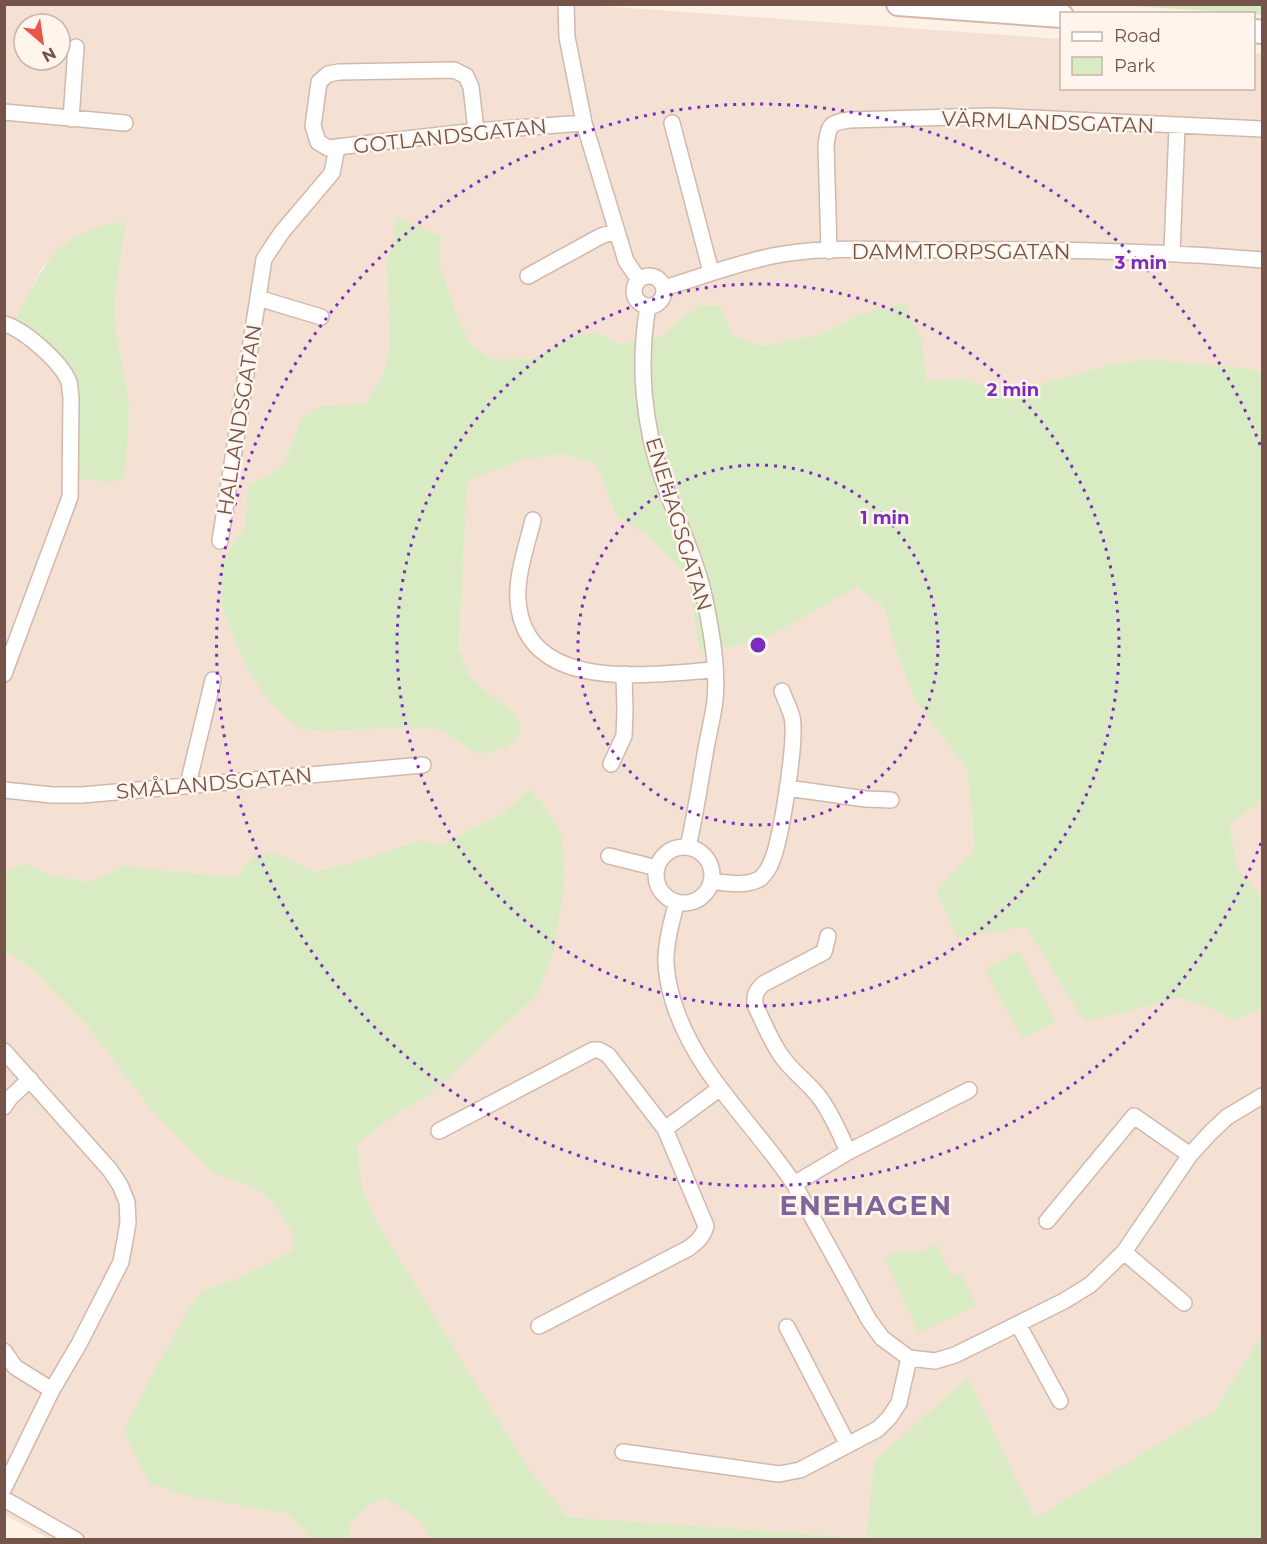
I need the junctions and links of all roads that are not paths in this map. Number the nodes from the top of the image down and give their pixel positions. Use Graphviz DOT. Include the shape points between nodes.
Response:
graph roads {
  1 [pos="566,4"];
  2 [pos="898,4"];
  3 [pos="1060,16"];
  4 [pos="76,47"];
  5 [pos="4,112"];
  6 [pos="71,119"];
  7 [pos="125,123"];
  8 [pos="584,123"];
  9 [pos="672,123"];
  10 [pos="1177,127"];
  11 [pos="1263,129"];
  12 [pos="476,131"];
  13 [pos="337,148"];
  14 [pos="616,231"];
  15 [pos="829,250"];
  16 [pos="1172,252"];
  17 [pos="1263,260"];
  18 [pos="711,272"];
  19 [pos="528,276"];
  20 [pos="639,280"];
  21 [pos="664,288"];
  22 [pos="258,298"];
  23 [pos="648,306"];
  24 [pos="321,317"];
  25 [pos="4,324"];
  26 [pos="533,520"];
  27 [pos="220,542"];
  28 [pos="715,670"];
  29 [pos="4,674"];
  30 [pos="624,674"];
  31 [pos="213,680"];
  32 [pos="782,692"];
  33 [pos="611,764"];
  34 [pos="423,765"];
  35 [pos="188,784"];
  36 [pos="787,788"];
  37 [pos="4,790"];
  38 [pos="891,800"];
  39 [pos="688,847"];
  40 [pos="609,856"];
  41 [pos="657,868"];
  42 [pos="711,881"];
  43 [pos="676,902"];
  44 [pos="828,936"];
  45 [pos="4,1051"];
  46 [pos="30,1078"];
  47 [pos="719,1089"];
  48 [pos="969,1090"];
  49 [pos="1261,1100"];
  50 [pos="4,1107"];
  51 [pos="665,1129"];
  52 [pos="439,1131"];
  53 [pos="848,1152"];
  54 [pos="1190,1155"];
  55 [pos="794,1184"];
  56 [pos="1047,1221"];
  57 [pos="1124,1252"];
  58 [pos="1184,1303"];
  59 [pos="1018,1324"];
  60 [pos="539,1326"];
  61 [pos="787,1327"];
  62 [pos="4,1351"];
  63 [pos="909,1358"];
  64 [pos="52,1390"];
  65 [pos="1060,1401"];
  66 [pos="848,1445"];
  67 [pos="623,1452"];
  68 [pos="4,1488"];
  69 [pos="4,1499"];
  70 [pos="76,1539"];
  1 -- 8 [label="street" via="567,37"];
  2 -- 3 [label="main road"];
  4 -- 6 [label="street"];
  5 -- 6 [label="street"];
  6 -- 7 [label="street"];
  8 -- 12 [label="street, GOTLANDSGATAN"];
  8 -- 14 [label="street"];
  9 -- 18 [label="street"];
  10 -- 11 [label="street, VÄRMLANDSGATAN"];
  10 -- 15 [label="street, VÄRMLANDSGATAN" via="992,116 834,122 826,145"];
  10 -- 16 [label="street"];
  12 -- 13 [label="street, GOTLANDSGATAN"];
  12 -- 13 [label="street, GOTLANDSGATAN" via="471,87 466,76 454,70 339,72 328,74 319,82 313,126 318,142"];
  13 -- 22 [label="street, HALLANDSGATAN" via="332,173 264,259"];
  14 -- 19 [label="street"];
  14 -- 20 [label="street" via="626,261"];
  15 -- 16 [label="street, DAMMTORPSGATAN"];
  15 -- 18 [label="street, DAMMTORPSGATAN" via="773,256"];
  16 -- 17 [label="street, DAMMTORPSGATAN"];
  18 -- 21 [label="street, DAMMTORPSGATAN"];
  20 -- 21 [label="street" via="655,277"];
  20 -- 23 [label="street" via="634,296"];
  21 -- 23 [label="street" via="661,300"];
  22 -- 24 [label="street, HALLANDSGATAN"];
  22 -- 27 [label="street, HALLANDSGATAN"];
  23 -- 28 [label="street, ENEHAGSGATAN" via="643,363 645,408 662,479 706,602"];
  25 -- 29 [label="street" via="25,334 61,367 71,396 70,497"];
  26 -- 30 [label="street" via="518,602 534,646 556,662 582,671"];
  28 -- 30 [label="street"];
  28 -- 39 [label="street, ENEHAGSGATAN" via="715,699"];
  30 -- 33 [label="street" via="624,736"];
  31 -- 35 [label="street"];
  32 -- 36 [label="street" via="792,717 793,733"];
  34 -- 35 [label="street, SMÅLANDSGATAN"];
  35 -- 37 [label="street, SMÅLANDSGATAN" via="82,795"];
  36 -- 38 [label="street"];
  36 -- 42 [label="street" via="768,870 760,878 742,883"];
  39 -- 41 [label="street" via="668,852"];
  39 -- 42 [label="street" via="705,857 712,871"];
  40 -- 41 [label="street"];
  41 -- 43 [label="street" via="660,889"];
  42 -- 43 [label="street" via="700,898"];
  43 -- 47 [label="street" via="666,957 669,987 687,1039"];
  44 -- 53 [label="street" via="824,952 763,984 754,998 780,1054 820,1099"];
  45 -- 46 [label="street"];
  46 -- 50 [label="street"];
  46 -- 64 [label="street" via="110,1170 127,1202 122,1262"];
  47 -- 51 [label="street"];
  47 -- 55 [label="street"];
  48 -- 53 [label="street"];
  49 -- 54 [label="street" via="1227,1117"];
  51 -- 52 [label="street" via="608,1055 593,1050"];
  51 -- 60 [label="street" via="706,1226 699,1241"];
  53 -- 55 [label="street"];
  54 -- 56 [label="street" via="1134,1116"];
  54 -- 57 [label="street"];
  55 -- 63 [label="street" via="869,1320 882,1338"];
  57 -- 58 [label="street"];
  57 -- 59 [label="street" via="1090,1285"];
  59 -- 63 [label="street" via="955,1355 935,1361"];
  59 -- 65 [label="street"];
  61 -- 66 [label="street"];
  62 -- 64 [label="street" via="15,1367"];
  63 -- 66 [label="street" via="899,1403 889,1418 878,1429"];
  64 -- 68 [label="street"];
  66 -- 67 [label="street" via="800,1470 779,1474"];
  69 -- 70 [label="street"];
}
